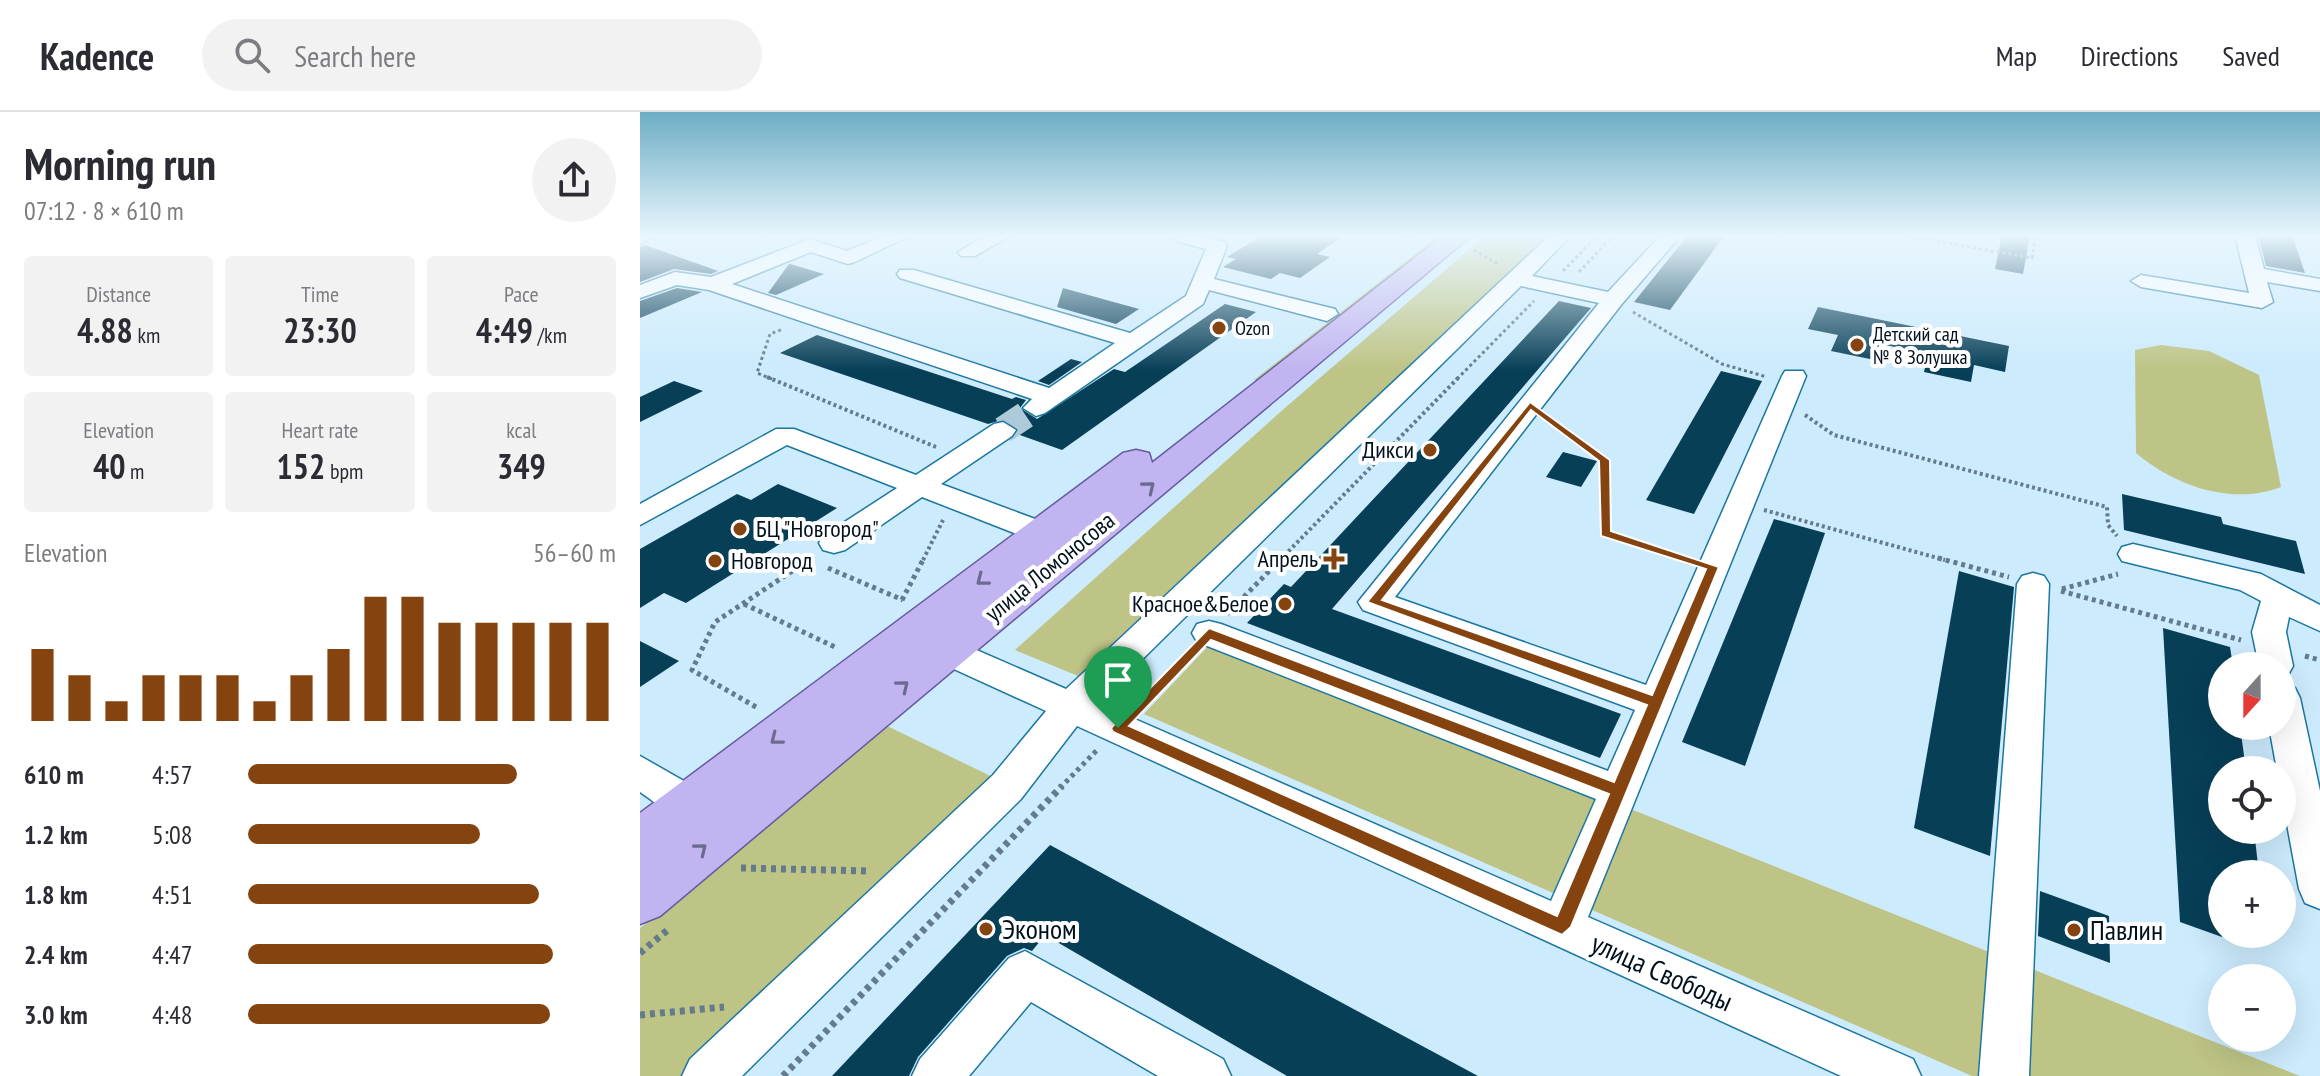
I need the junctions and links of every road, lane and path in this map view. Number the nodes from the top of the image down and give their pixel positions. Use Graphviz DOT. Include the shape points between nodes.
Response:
graph roads {
  1 [pos="670,280"];
  2 [pos="688,280"];
  3 [pos="723,280"];
  4 [pos="927,280"];
  5 [pos="1370,280"];
  6 [pos="1399,280"];
  7 [pos="1546,280"];
  8 [pos="1549,280"];
  9 [pos="1551,280"];
  10 [pos="1631,280"];
  11 [pos="2256,280"];
  12 [pos="2290,280"];
  13 [pos="2141,281"];
  14 [pos="1202,282"];
  15 [pos="713,284"];
  16 [pos="1544,285"];
  17 [pos="2320,285"];
  18 [pos="640,292"];
  19 [pos="1613,300"];
  20 [pos="1327,314"];
  21 [pos="1132,341"];
  22 [pos="1790,386"];
  23 [pos="1244,394"];
  24 [pos="1530,405"];
  25 [pos="1003,430"];
  26 [pos="919,486"];
  27 [pos="640,516"];
  28 [pos="1043,533"];
  29 [pos="834,543"];
  30 [pos="2133,554"];
  31 [pos="1713,567"];
  32 [pos="2045,587"];
  33 [pos="2278,597"];
  34 [pos="743,603"];
  35 [pos="2320,619"];
  36 [pos="1209,633"];
  37 [pos="837,648"];
  38 [pos="946,651"];
  39 [pos="2273,652"];
  40 [pos="1656,703"];
  41 [pos="756,707"];
  42 [pos="1071,707"];
  43 [pos="1118,728"];
  44 [pos="2290,740"];
  45 [pos="640,772"];
  46 [pos="1618,791"];
  47 [pos="691,805"];
  48 [pos="640,844"];
  49 [pos="741,868"];
  50 [pos="919,872"];
  51 [pos="979,874"];
  52 [pos="2320,889"];
  53 [pos="640,898"];
  54 [pos="1562,927"];
  55 [pos="1879,1072"];
  56 [pos="707,1076"];
  57 [pos="783,1076"];
  58 [pos="937,1076"];
  59 [pos="1206,1076"];
  60 [pos="2004,1076"];
  1 -- 18 [label="street"];
  2 -- 15 [label="street"];
  3 -- 15 [label="street"];
  4 -- 21 [label="street"];
  5 -- 20 [label="main road, улица Ломоносова"];
  6 -- 23 [label="main road, улица Ломоносова"];
  7 -- 16 [label="street"];
  8 -- 16 [label="path"];
  9 -- 16 [label="path"];
  10 -- 19 [label="street"];
  11 -- 13 [label="street" via="2262,302"];
  12 -- 17 [label="street"];
  14 -- 20 [label="street"];
  14 -- 21 [label="street" via="1195,299"];
  15 -- 21 [label="street" via="1042,402"];
  16 -- 19 [label="street"];
  16 -- 36 [label="path"];
  16 -- 42 [label="street"];
  19 -- 22 [label="path" via="1722,364"];
  19 -- 24 [label="street"];
  20 -- 23 [label="main road, улица Ломоносова"];
  22 -- 30 [label="path" via="1834,435 2107,507 2108,525"];
  22 -- 31 [label="street"];
  23 -- 28 [label="main road, улица Ломоносова"];
  38 -- 23 [label="main road, улица Ломоносова, one-way"];
  24 -- 31 [label="path" via="1605,460 1605,534"];
  24 -- 40 [label="street" via="1374,602"];
  25 -- 26 [label="street"];
  26 -- 27 [label="street" via="785,435"];
  26 -- 28 [label="street"];
  26 -- 29 [label="street"];
  28 -- 47 [label="main road, улица Ломоносова, one-way"];
  29 -- 34 [label="path"];
  30 -- 32 [label="path" via="2130,571"];
  30 -- 33 [label="street" via="2250,582"];
  31 -- 40 [label="street"];
  32 -- 60 [label="street"];
  33 -- 35 [label="street"];
  33 -- 39 [label="street" via="2269,632"];
  34 -- 37 [label="path"];
  34 -- 41 [label="path" via="715,622 692,670"];
  36 -- 43 [label="path"];
  36 -- 46 [label="street"];
  38 -- 42 [label="street, улица Свободы"];
  53 -- 38 [label="main road, улица Ломоносова, one-way"];
  40 -- 46 [label="street"];
  42 -- 43 [label="street, улица Свободы"];
  42 -- 50 [label="street" via="1007,787"];
  43 -- 51 [label="path"];
  43 -- 54 [label="street, улица Свободы"];
  44 -- 52 [label="street"];
  45 -- 47 [label="street"];
  46 -- 54 [label="street"];
  47 -- 48 [label="main road, улица Ломоносова"];
  49 -- 50 [label="path"];
  50 -- 51 [label="path"];
  50 -- 56 [label="street"];
  51 -- 57 [label="path"];
  54 -- 55 [label="street, улица Свободы"];
  58 -- 59 [label="street" via="1025,974"];
}
